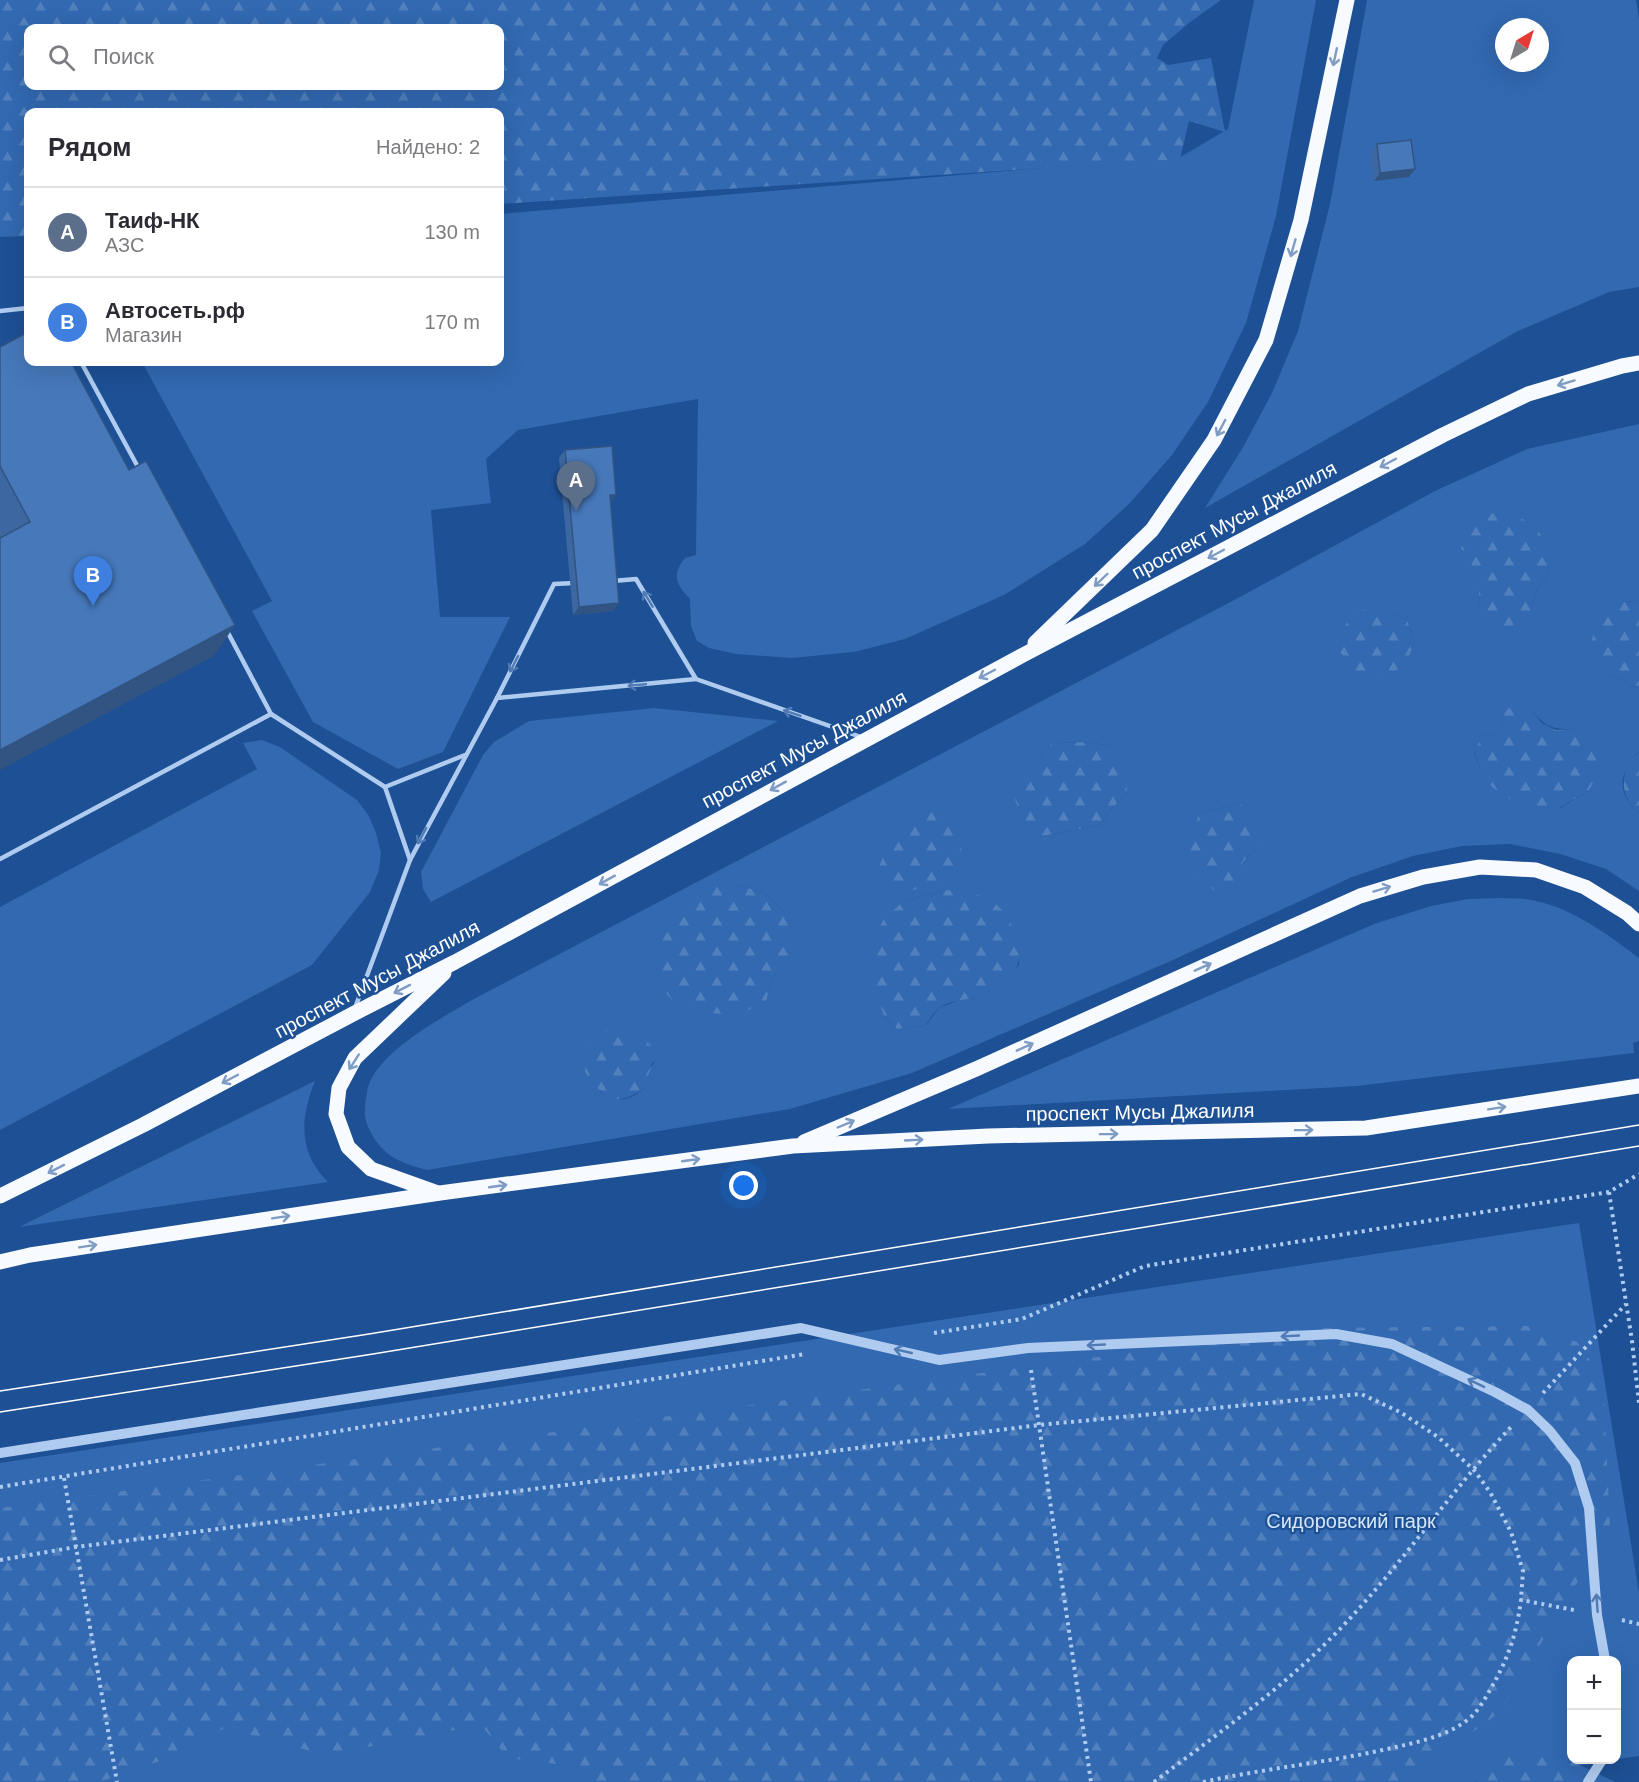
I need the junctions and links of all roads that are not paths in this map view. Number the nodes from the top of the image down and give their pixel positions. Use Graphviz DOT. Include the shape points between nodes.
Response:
graph roads {
  1 [pos="1347,0"];
  2 [pos="24,309"];
  3 [pos="0,312"];
  4 [pos="1639,363"];
  5 [pos="83,366"];
  6 [pos="142,476"];
  7 [pos="601,581"];
  8 [pos="578,583"];
  9 [pos="221,621"];
  10 [pos="1023,655"];
  11 [pos="696,679"];
  12 [pos="497,698"];
  13 [pos="271,714"];
  14 [pos="867,738"];
  15 [pos="465,755"];
  16 [pos="385,787"];
  17 [pos="0,859"];
  18 [pos="410,860"];
  19 [pos="1639,924"];
  20 [pos="455,962"];
  21 [pos="353,1014"];
  22 [pos="1639,1086"];
  23 [pos="792,1146"];
  24 [pos="440,1193"];
  25 [pos="0,1196"];
  26 [pos="0,1262"];
  27 [pos="0,1453"];
  28 [pos="1604,1656"];
  29 [pos="1599,1764"];
  30 [pos="1588,1782"];
  1 -- 10 [label="main road, one-way" via="1302,220 1266,340 1214,440 1152,530"];
  2 -- 3 [label="lane"];
  4 -- 10 [label="main road, проспект Мусы Джалиля, one-way" via="1528,394"];
  5 -- 6 [label="lane"];
  11 -- 7 [label="lane, one-way" via="636,579"];
  8 -- 12 [label="lane, one-way" via="554,584"];
  9 -- 13 [label="lane"];
  10 -- 14 [label="main road, проспект Мусы Джалиля, one-way"];
  11 -- 12 [label="lane, one-way"];
  14 -- 11 [label="lane, one-way"];
  12 -- 15 [label="lane"];
  13 -- 16 [label="lane"];
  13 -- 17 [label="lane"];
  14 -- 20 [label="main road, проспект Мусы Джалиля, one-way"];
  15 -- 16 [label="lane"];
  15 -- 18 [label="lane, one-way"];
  16 -- 18 [label="lane"];
  18 -- 21 [label="lane"];
  23 -- 19 [label="main road, one-way" via="975,1069 1360,896 1423,877 1480,867 1536,870 1585,887"];
  20 -- 21 [label="main road, проспект Мусы Джалиля, one-way"];
  20 -- 24 [label="main road, one-way" via="355,1058 339,1088 336,1114 348,1147 371,1169"];
  21 -- 25 [label="main road, проспект Мусы Джалиля, one-way"];
  23 -- 22 [label="main road, проспект Мусы Джалиля, one-way" via="988,1136 1366,1128"];
  24 -- 23 [label="main road, проспект Мусы Джалиля, one-way"];
  26 -- 24 [label="main road, проспект Мусы Джалиля, one-way"];
  28 -- 27 [label="street, one-way" via="1589,1508 1575,1463 1550,1430 1528,1410 1495,1392 1392,1344 1336,1334 1028,1348 939,1360 801,1328"];
  29 -- 30 [label="street"];
}
